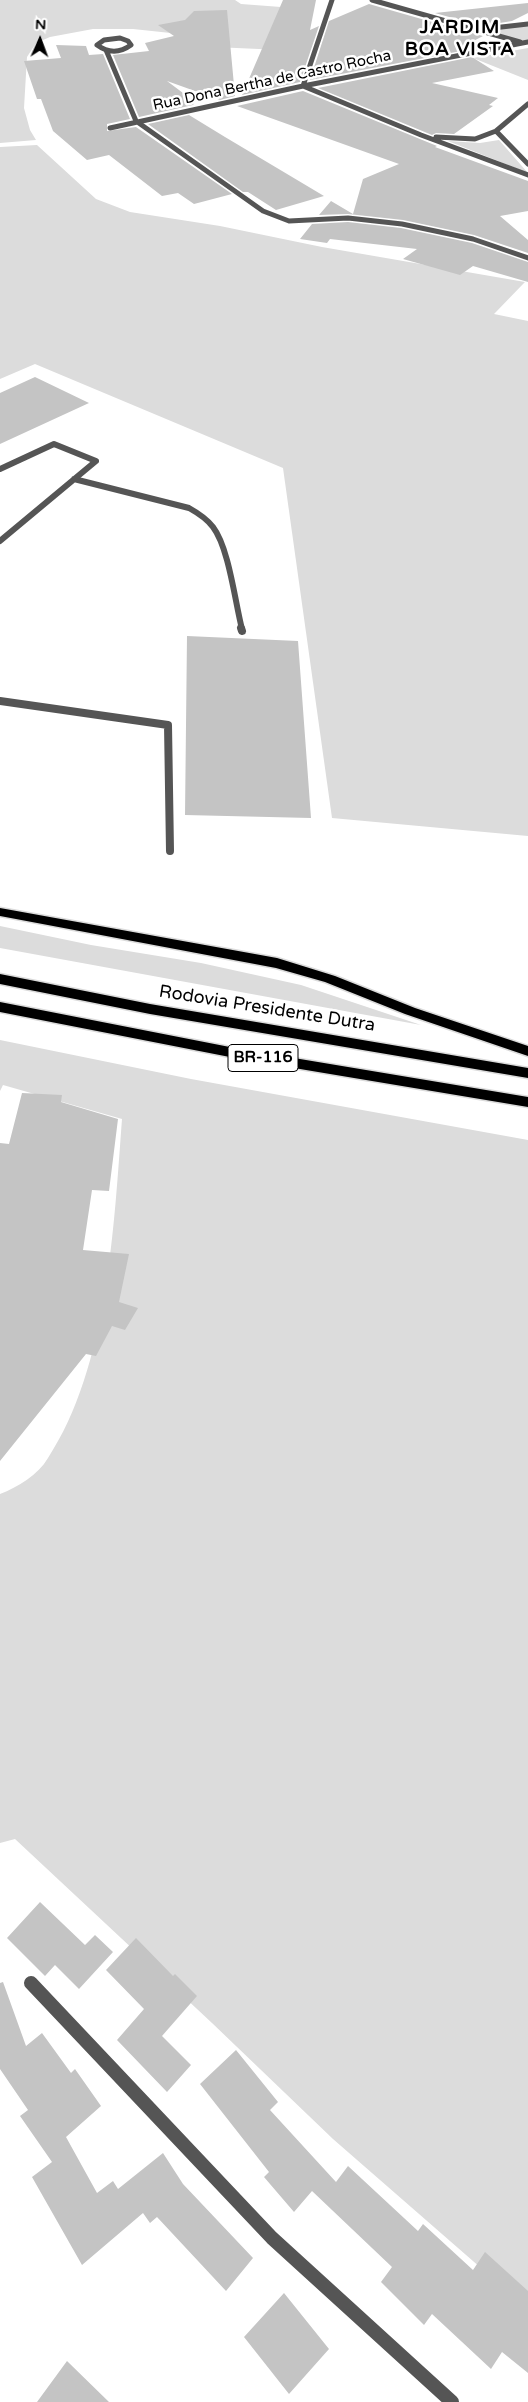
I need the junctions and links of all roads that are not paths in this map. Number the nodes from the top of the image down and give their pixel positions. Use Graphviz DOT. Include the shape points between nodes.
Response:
graph roads {
  1 [pos="332,0"];
  2 [pos="372,0"];
  3 [pos="528,24"];
  4 [pos="480,30"];
  5 [pos="526,43"];
  6 [pos="106,50"];
  7 [pos="303,86"];
  8 [pos="528,104"];
  9 [pos="136,121"];
  10 [pos="110,128"];
  11 [pos="496,131"];
  12 [pos="421,135"];
  13 [pos="528,164"];
  14 [pos="528,175"];
  15 [pos="528,258"];
  16 [pos="0,469"];
  17 [pos="74,479"];
  18 [pos="0,541"];
  19 [pos="242,631"];
  20 [pos="0,702"];
  21 [pos="170,851"];
  22 [pos="0,912"];
  23 [pos="0,980"];
  24 [pos="0,1007"];
  25 [pos="0,1016"];
  26 [pos="63,1019"];
  27 [pos="528,1050"];
  28 [pos="528,1072"];
  29 [pos="528,1102"];
  30 [pos="31,1983"];
  31 [pos="452,2402"];
  1 -- 7 [label="street"];
  2 -- 4 [label="street"];
  3 -- 4 [label="street"];
  4 -- 5 [label="street"];
  5 -- 7 [label="street, Rua Dona Bertha de Castro Rocha"];
  6 -- 6 [label="street" via="122,50 130,46 130,42 114,38 97,43 98,47"];
  6 -- 9 [label="street"];
  7 -- 9 [label="street, Rua Dona Bertha de Castro Rocha"];
  7 -- 12 [label="street"];
  8 -- 11 [label="street"];
  9 -- 10 [label="street, Rua Dona Bertha de Castro Rocha"];
  9 -- 15 [label="street" via="263,211 278,218 289,221 348,218 393,222 455,234"];
  11 -- 12 [label="street" via="474,138"];
  11 -- 13 [label="street"];
  12 -- 14 [label="street"];
  16 -- 17 [label="street" via="54,444 96,461"];
  17 -- 18 [label="street"];
  17 -- 19 [label="street" via="189,508 204,516 217,531 222,544"];
  20 -- 21 [label="street" via="168,725"];
  22 -- 27 [label="highway" via="277,964 330,979 410,1011"];
  23 -- 28 [label="highway, Rodovia Presidente Dutra / BR-116" via="150,1009"];
  24 -- 26 [label="highway, BR-116"];
  25 -- 26 [label="highway"];
  26 -- 29 [label="highway, BR-116" via="240,1054"];
  30 -- 31 [label="street" via="272,2238"];
}
